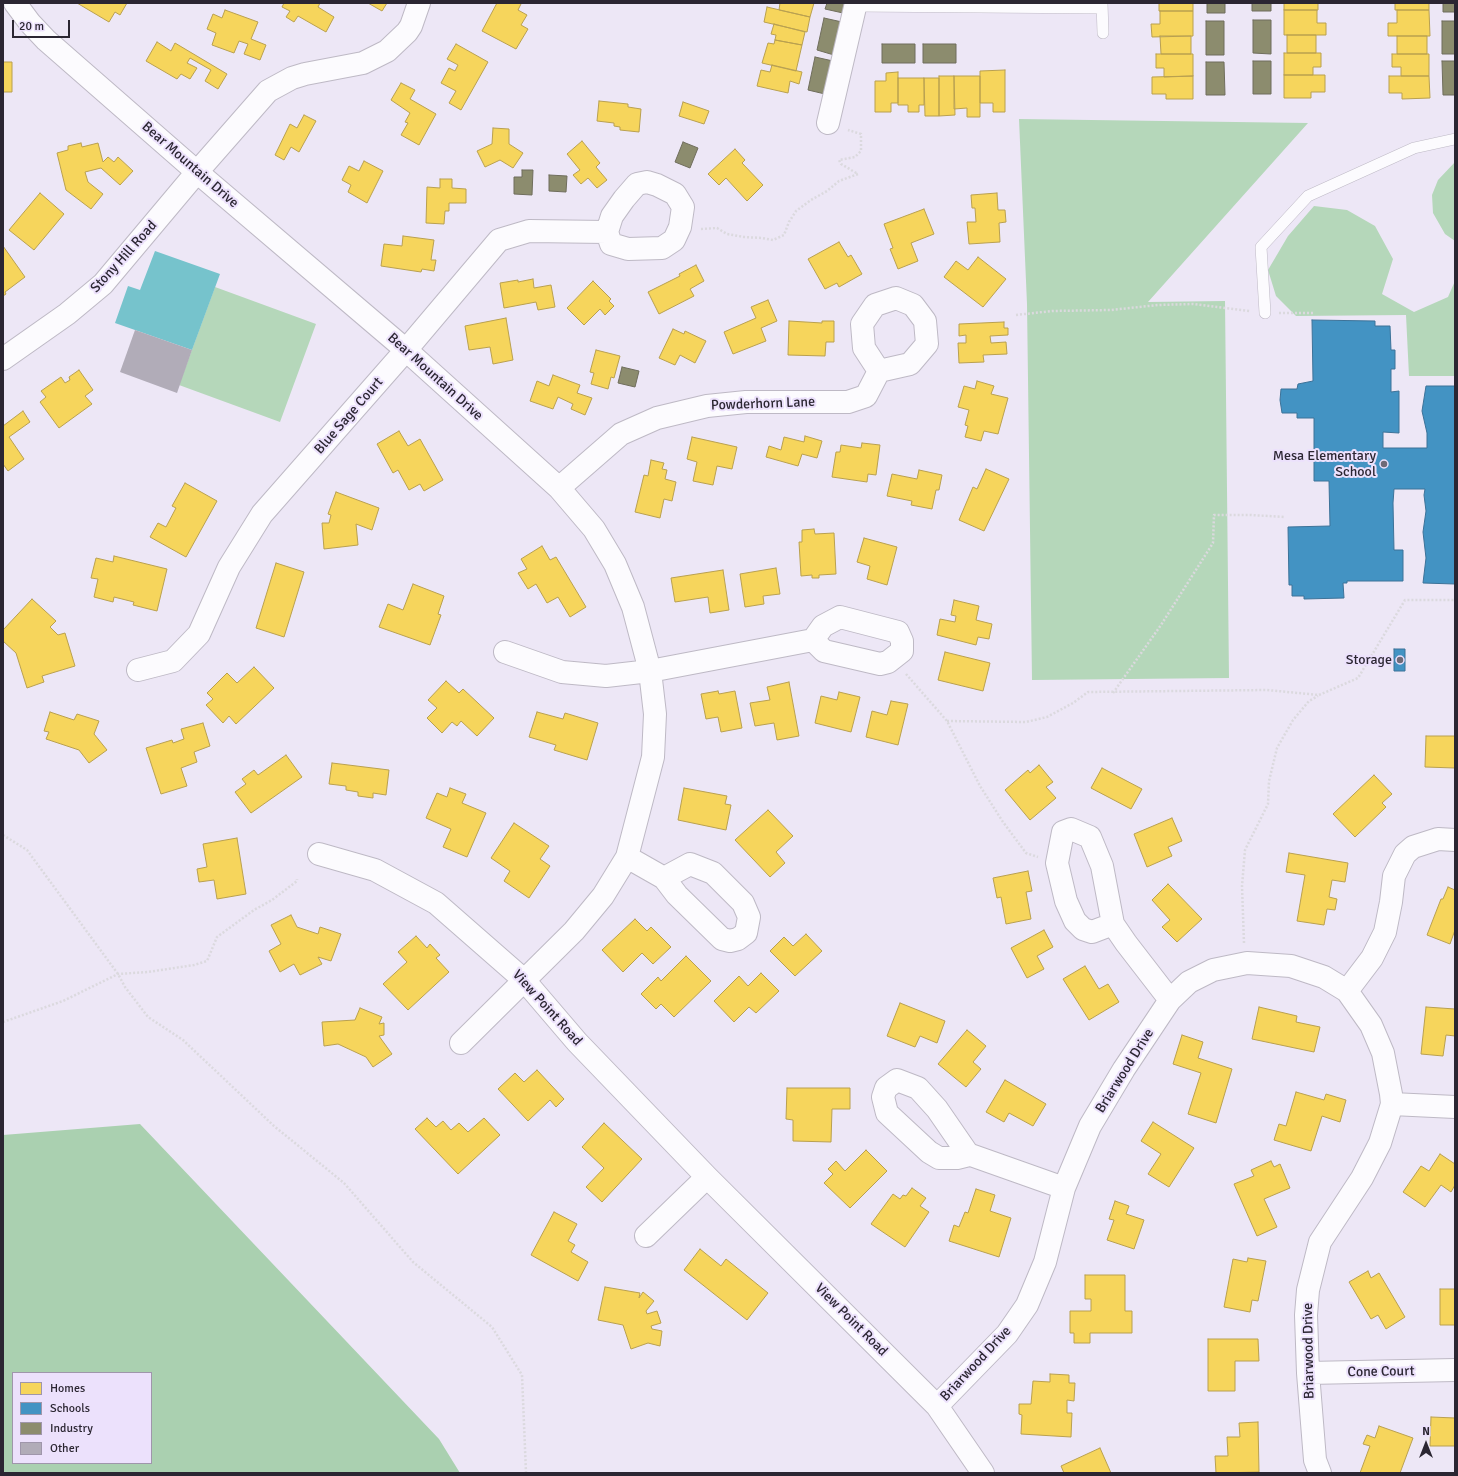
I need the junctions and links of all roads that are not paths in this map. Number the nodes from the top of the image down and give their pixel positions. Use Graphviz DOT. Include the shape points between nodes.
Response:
graph roads {
  1 [pos="15,3"];
  2 [pos="419,3"];
  3 [pos="856,4"];
  4 [pos="1102,5"];
  5 [pos="1103,34"];
  6 [pos="828,124"];
  7 [pos="1455,139"];
  8 [pos="197,172"];
  9 [pos="607,232"];
  10 [pos="1265,313"];
  11 [pos="406,350"];
  12 [pos="3,359"];
  13 [pos="880,371"];
  14 [pos="558,488"];
  15 [pos="813,640"];
  16 [pos="506,652"];
  17 [pos="138,670"];
  18 [pos="650,671"];
  19 [pos="1455,840"];
  20 [pos="319,854"];
  21 [pos="627,857"];
  22 [pos="664,878"];
  23 [pos="1113,924"];
  24 [pos="524,980"];
  25 [pos="1347,991"];
  26 [pos="1170,1000"];
  27 [pos="461,1043"];
  28 [pos="1392,1104"];
  29 [pos="1455,1108"];
  30 [pos="968,1154"];
  31 [pos="707,1177"];
  32 [pos="1064,1188"];
  33 [pos="646,1236"];
  34 [pos="1455,1370"];
  35 [pos="1308,1373"];
  36 [pos="937,1406"];
  37 [pos="983,1473"];
  38 [pos="1320,1473"];
  1 -- 8 [label="street, Bear Mountain Drive" via="46,40"];
  2 -- 8 [label="street, Stony Hill Road" via="407,32 387,51 363,63 292,78 268,91"];
  3 -- 4 [label="lane"];
  3 -- 6 [label="street"];
  4 -- 5 [label="lane"];
  7 -- 10 [label="lane" via="1414,148 1308,196 1261,247"];
  8 -- 11 [label="street, Bear Mountain Drive"];
  8 -- 12 [label="street, Stony Hill Road" via="103,284 67,314"];
  9 -- 9 [label="street" via="612,216 637,184 648,182 658,185 675,194 683,207 680,227 674,240 662,248 628,249 611,244"];
  9 -- 11 [label="street, Blue Sage Court" via="529,231 499,240"];
  11 -- 14 [label="street, Bear Mountain Drive"];
  11 -- 17 [label="street, Blue Sage Court" via="262,514 229,568 198,634 173,661"];
  13 -- 14 [label="street, Powderhorn Lane" via="866,396 848,402 746,402 707,406 657,418 621,434"];
  14 -- 18 [label="street, Bear Mountain Drive" via="594,529 615,564 633,607"];
  15 -- 15 [label="street" via="823,626 840,617 898,632 902,641 902,651 880,664 824,651"];
  15 -- 18 [label="street"];
  16 -- 18 [label="street" via="562,672 606,676"];
  18 -- 21 [label="street, Bear Mountain Drive" via="655,714 653,757"];
  19 -- 25 [label="street" via="1438,839 1413,847 1405,854 1394,876 1392,902 1385,932 1372,958"];
  20 -- 24 [label="street, View Point Road" via="375,870 436,903"];
  21 -- 22 [label="street"];
  21 -- 24 [label="street, Bear Mountain Drive" via="603,896 574,931"];
  23 -- 23 [label="street" via="1102,866 1090,837 1071,829 1063,832 1057,863 1066,901 1075,921 1083,929 1092,932"];
  23 -- 26 [label="street"];
  24 -- 27 [label="street, Bear Mountain Drive"];
  24 -- 31 [label="street, View Point Road" via="577,1042"];
  25 -- 26 [label="street, Briarwood Drive" via="1324,977 1291,966 1247,963 1213,970 1189,982"];
  25 -- 28 [label="street, Briarwood Drive" via="1370,1025 1383,1053"];
  26 -- 32 [label="street, Briarwood Drive" via="1090,1126"];
  28 -- 29 [label="street"];
  28 -- 35 [label="street, Briarwood Drive" via="1380,1143 1362,1178 1320,1242 1308,1290"];
  30 -- 32 [label="street"];
  31 -- 33 [label="street"];
  31 -- 36 [label="street, View Point Road"];
  32 -- 36 [label="street, Briarwood Drive" via="1045,1262 1027,1305 1007,1334"];
  34 -- 35 [label="street, Cone Court"];
  35 -- 38 [label="street, Briarwood Drive" via="1315,1460"];
  36 -- 37 [label="street, View Point Road"];
}
